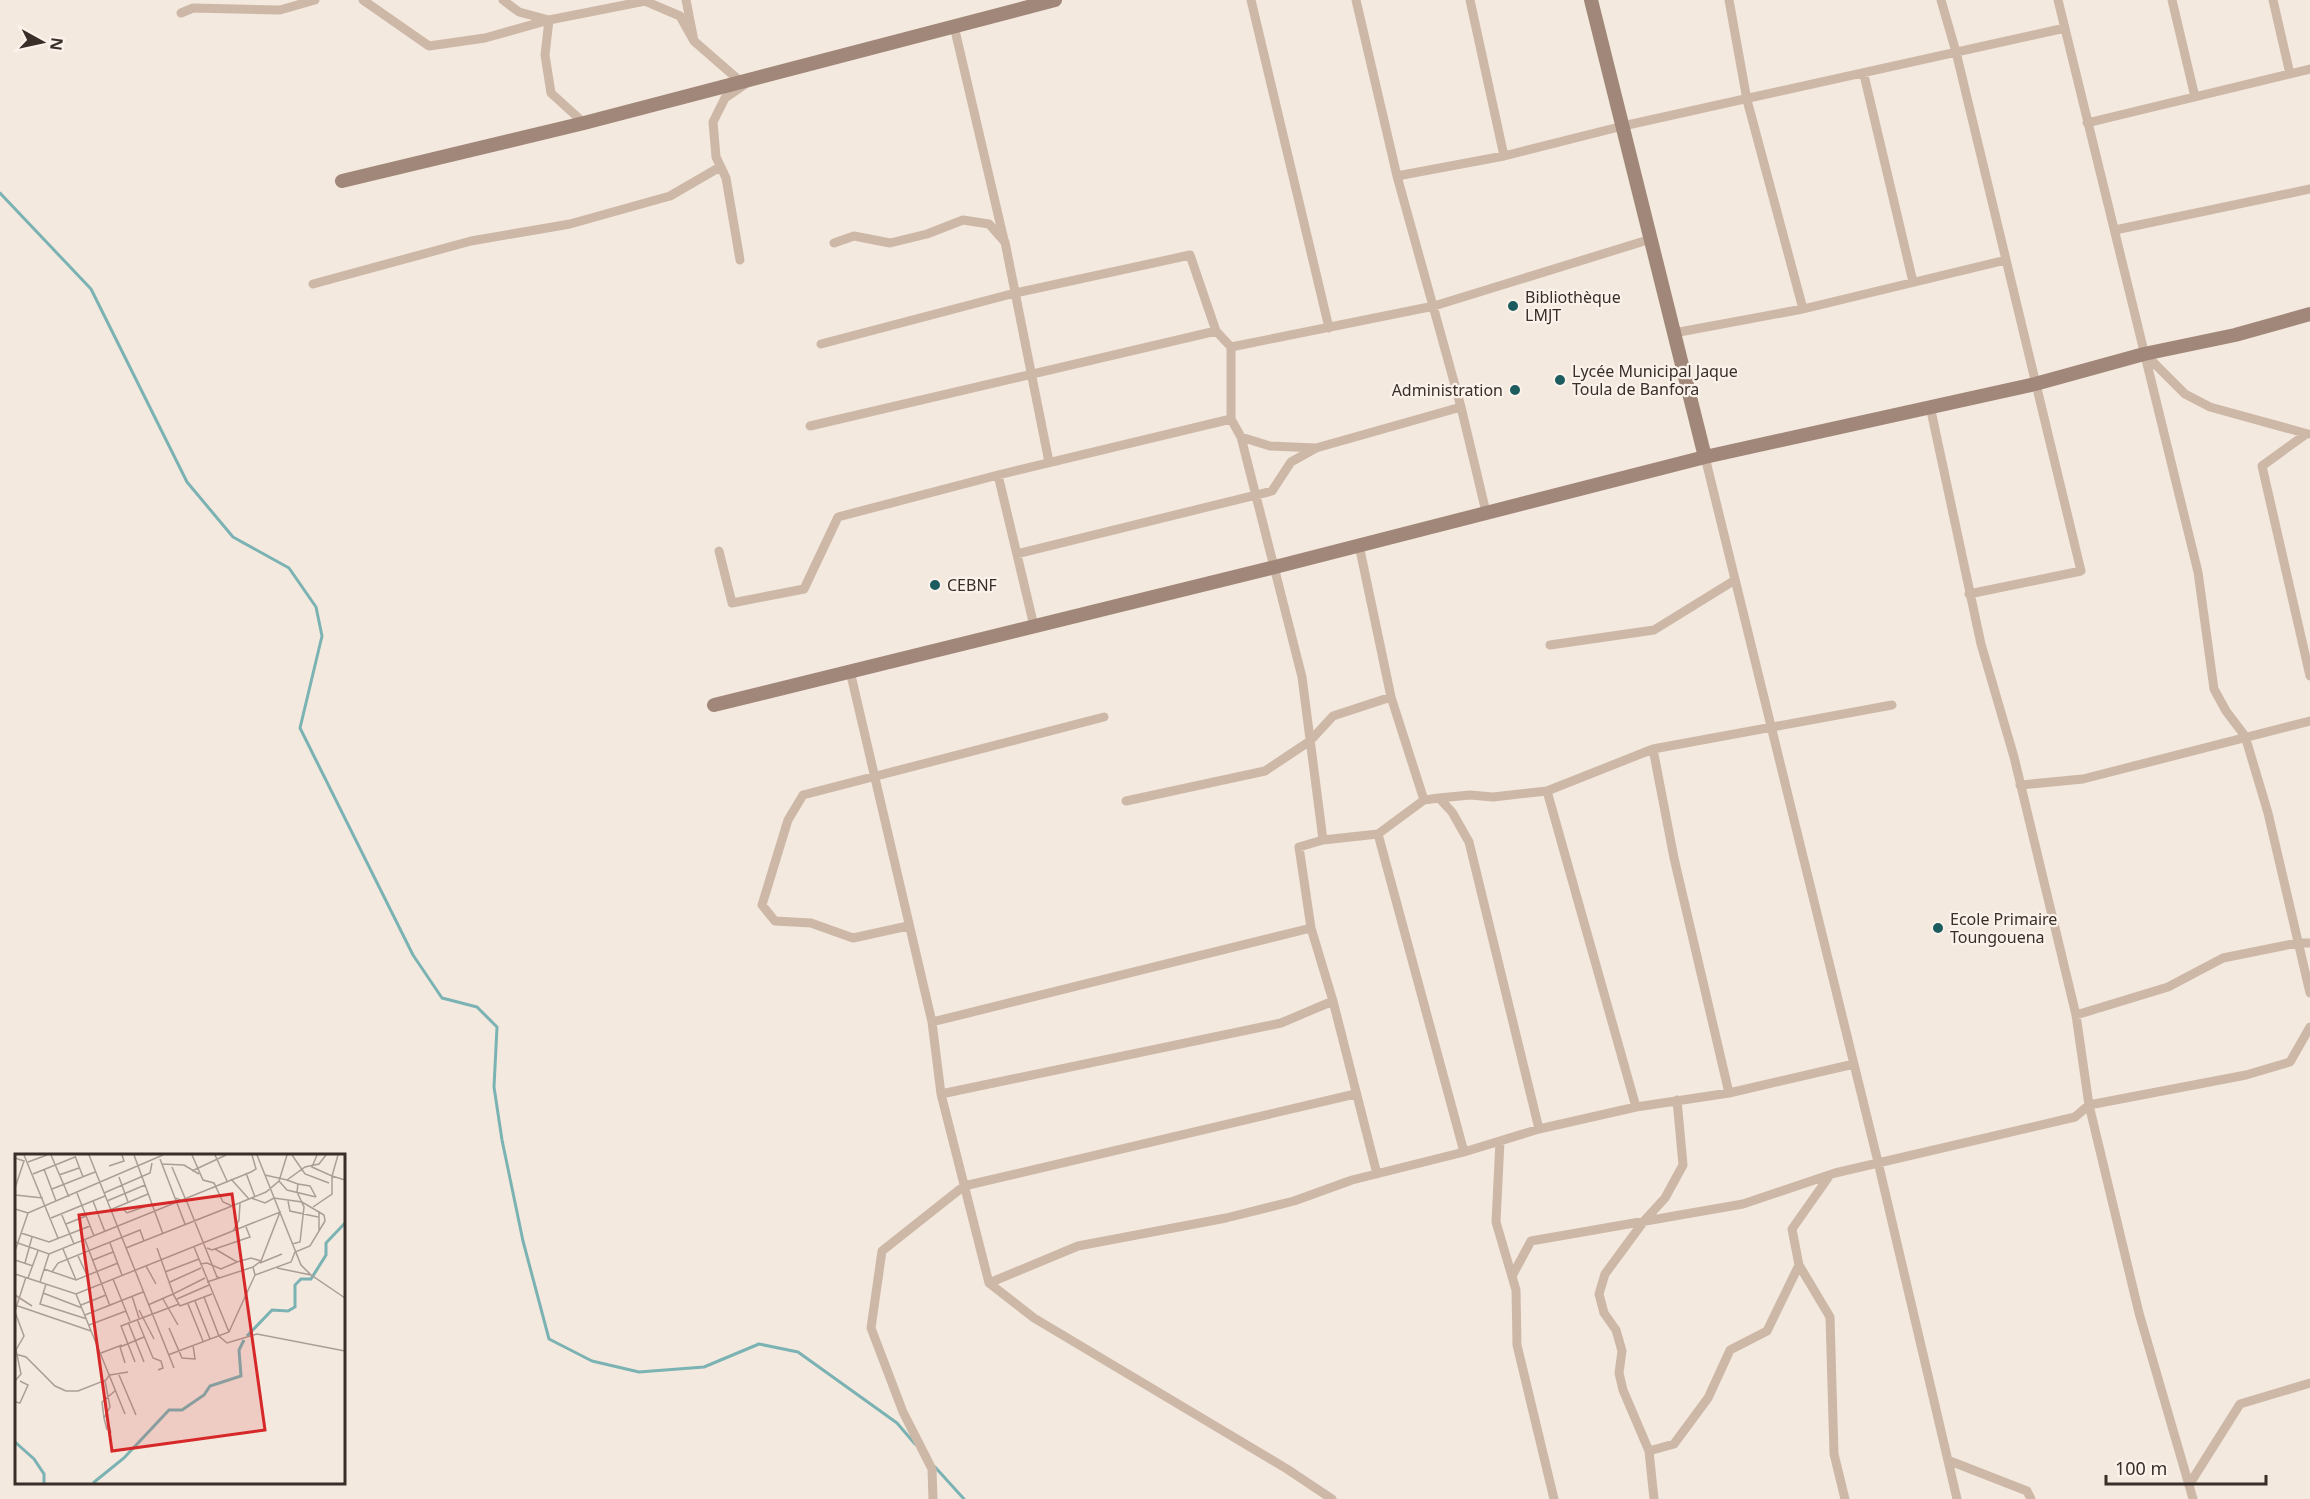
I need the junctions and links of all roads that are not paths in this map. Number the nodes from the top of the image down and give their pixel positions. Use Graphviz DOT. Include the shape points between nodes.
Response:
graph roads {
  1 [pos="315,0"];
  2 [pos="363,0"];
  3 [pos="503,0"];
  4 [pos="686,0"];
  5 [pos="1055,0"];
  6 [pos="1251,0"];
  7 [pos="1356,0"];
  8 [pos="1470,0"];
  9 [pos="1591,0"];
  10 [pos="1729,0"];
  11 [pos="1941,0"];
  12 [pos="2058,0"];
  13 [pos="2172,0"];
  14 [pos="2273,0"];
  15 [pos="181,13"];
  16 [pos="549,20"];
  17 [pos="954,26"];
  18 [pos="2065,28"];
  19 [pos="694,41"];
  20 [pos="1956,52"];
  21 [pos="2310,69"];
  22 [pos="2290,74"];
  23 [pos="1864,75"];
  24 [pos="755,78"];
  25 [pos="741,82"];
  26 [pos="2195,97"];
  27 [pos="1747,100"];
  28 [pos="584,123"];
  29 [pos="2087,123"];
  30 [pos="1623,126"];
  31 [pos="1504,156"];
  32 [pos="720,167"];
  33 [pos="1397,176"];
  34 [pos="342,181"];
  35 [pos="2310,189"];
  36 [pos="2115,230"];
  37 [pos="1651,239"];
  38 [pos="1005,242"];
  39 [pos="834,243"];
  40 [pos="740,260"];
  41 [pos="2006,260"];
  42 [pos="1913,282"];
  43 [pos="313,284"];
  44 [pos="1015,293"];
  45 [pos="1434,306"];
  46 [pos="1803,309"];
  47 [pos="2310,314"];
  48 [pos="1329,328"];
  49 [pos="1216,331"];
  50 [pos="1674,333"];
  51 [pos="821,344"];
  52 [pos="1231,347"];
  53 [pos="2144,354"];
  54 [pos="1032,374"];
  55 [pos="2035,384"];
  56 [pos="1930,406"];
  57 [pos="1461,407"];
  58 [pos="1231,419"];
  59 [pos="810,426"];
  60 [pos="2308,434"];
  61 [pos="1241,437"];
  62 [pos="1316,448"];
  63 [pos="1705,457"];
  64 [pos="1049,462"];
  65 [pos="998,475"];
  66 [pos="1255,496"];
  67 [pos="1486,512"];
  68 [pos="1359,545"];
  69 [pos="718,550"];
  70 [pos="1017,554"];
  71 [pos="1275,567"];
  72 [pos="1736,580"];
  73 [pos="1970,594"];
  74 [pos="1034,626"];
  75 [pos="1550,645"];
  76 [pos="850,671"];
  77 [pos="2310,676"];
  78 [pos="1391,698"];
  79 [pos="714,705"];
  80 [pos="1892,705"];
  81 [pos="1104,717"];
  82 [pos="2310,721"];
  83 [pos="1772,727"];
  84 [pos="2246,736"];
  85 [pos="1310,741"];
  86 [pos="1653,749"];
  87 [pos="876,778"];
  88 [pos="2020,784"];
  89 [pos="1547,791"];
  90 [pos="1439,798"];
  91 [pos="1424,800"];
  92 [pos="1126,801"];
  93 [pos="1378,834"];
  94 [pos="1323,840"];
  95 [pos="908,926"];
  96 [pos="1311,928"];
  97 [pos="2297,943"];
  98 [pos="2310,943"];
  99 [pos="2310,993"];
  100 [pos="1333,1002"];
  101 [pos="2076,1015"];
  102 [pos="932,1023"];
  103 [pos="2310,1027"];
  104 [pos="1854,1064"];
  105 [pos="1729,1093"];
  106 [pos="941,1094"];
  107 [pos="1355,1094"];
  108 [pos="1677,1100"];
  109 [pos="2089,1105"];
  110 [pos="1636,1107"];
  111 [pos="1539,1129"];
  112 [pos="1500,1141"];
  113 [pos="1464,1152"];
  114 [pos="1878,1162"];
  115 [pos="1377,1174"];
  116 [pos="1830,1175"];
  117 [pos="964,1186"];
  118 [pos="1644,1221"];
  119 [pos="1799,1265"];
  120 [pos="1512,1276"];
  121 [pos="989,1283"];
  122 [pos="2310,1383"];
  123 [pos="1649,1451"];
  124 [pos="1950,1461"];
  125 [pos="2189,1485"];
  126 [pos="933,1499"];
  127 [pos="1332,1499"];
  128 [pos="1554,1499"];
  129 [pos="1654,1499"];
  130 [pos="1845,1499"];
  131 [pos="1957,1499"];
  132 [pos="2031,1499"];
  133 [pos="2193,1499"];
  1 -- 15 [label="street" via="280,10 193,8"];
  2 -- 16 [label="street" via="429,46 485,38"];
  3 -- 16 [label="street" via="519,12"];
  4 -- 19 [label="street"];
  5 -- 17 [label="street"];
  6 -- 48 [label="street"];
  7 -- 33 [label="street"];
  8 -- 31 [label="street"];
  9 -- 30 [label="street"];
  10 -- 27 [label="street"];
  11 -- 20 [label="street"];
  12 -- 18 [label="street"];
  13 -- 26 [label="street"];
  14 -- 22 [label="street"];
  16 -- 19 [label="street" via="645,1 680,16"];
  16 -- 28 [label="street" via="545,55 551,93"];
  17 -- 24 [label="street"];
  17 -- 38 [label="street"];
  18 -- 20 [label="street"];
  18 -- 29 [label="street"];
  19 -- 25 [label="street"];
  20 -- 23 [label="street"];
  20 -- 41 [label="street"];
  21 -- 22 [label="street"];
  22 -- 26 [label="street"];
  23 -- 27 [label="street"];
  23 -- 42 [label="street"];
  24 -- 25 [label="street"];
  24 -- 32 [label="street" via="725,98 713,122"];
  25 -- 28 [label="street"];
  26 -- 29 [label="street"];
  27 -- 30 [label="street"];
  27 -- 46 [label="street"];
  28 -- 34 [label="street"];
  29 -- 36 [label="street"];
  30 -- 31 [label="street"];
  30 -- 37 [label="street"];
  31 -- 33 [label="street"];
  32 -- 40 [label="street" via="726,178"];
  32 -- 43 [label="street" via="670,196 570,224 471,241"];
  33 -- 45 [label="street"];
  35 -- 36 [label="street"];
  36 -- 53 [label="street"];
  37 -- 45 [label="street"];
  37 -- 50 [label="street"];
  38 -- 39 [label="street" via="989,224 963,220 890,243 854,236"];
  38 -- 44 [label="street"];
  41 -- 42 [label="street"];
  41 -- 55 [label="street"];
  42 -- 46 [label="street"];
  44 -- 49 [label="street" via="1190,255"];
  44 -- 51 [label="street"];
  44 -- 54 [label="street"];
  45 -- 48 [label="street"];
  45 -- 57 [label="street"];
  46 -- 50 [label="street"];
  47 -- 53 [label="street"];
  48 -- 52 [label="street"];
  49 -- 52 [label="street"];
  49 -- 54 [label="street"];
  50 -- 63 [label="street"];
  52 -- 58 [label="street"];
  53 -- 55 [label="street"];
  53 -- 60 [label="street" via="2185,394 2210,407"];
  53 -- 84 [label="street" via="2198,572 2214,689"];
  54 -- 59 [label="street"];
  54 -- 64 [label="street"];
  55 -- 56 [label="street"];
  55 -- 73 [label="street" via="2081,571"];
  56 -- 63 [label="street"];
  56 -- 73 [label="street"];
  57 -- 62 [label="street"];
  57 -- 67 [label="street"];
  58 -- 61 [label="street"];
  58 -- 64 [label="street"];
  60 -- 77 [label="street" via="2262,466"];
  61 -- 62 [label="street" via="1270,446"];
  61 -- 66 [label="street"];
  62 -- 66 [label="street" via="1291,462 1272,491"];
  63 -- 67 [label="street"];
  63 -- 72 [label="street"];
  64 -- 65 [label="street"];
  65 -- 69 [label="street" via="838,517 804,589 732,603"];
  65 -- 70 [label="street"];
  66 -- 70 [label="street"];
  66 -- 71 [label="street"];
  67 -- 68 [label="street"];
  68 -- 71 [label="street"];
  68 -- 78 [label="street"];
  70 -- 74 [label="street"];
  71 -- 74 [label="street"];
  71 -- 85 [label="street" via="1302,677"];
  72 -- 75 [label="street" via="1654,630"];
  72 -- 83 [label="street"];
  73 -- 88 [label="street"];
  74 -- 76 [label="street"];
  76 -- 79 [label="street"];
  76 -- 87 [label="street"];
  78 -- 85 [label="street" via="1333,716"];
  78 -- 91 [label="street"];
  80 -- 83 [label="street"];
  81 -- 87 [label="street"];
  82 -- 84 [label="street"];
  83 -- 86 [label="street"];
  83 -- 104 [label="street"];
  84 -- 88 [label="street" via="2084,779"];
  84 -- 97 [label="street"];
  85 -- 92 [label="street" via="1265,771"];
  85 -- 94 [label="street"];
  86 -- 89 [label="street"];
  86 -- 105 [label="street" via="1674,858"];
  87 -- 95 [label="street"];
  87 -- 95 [label="street" via="803,795 788,820 762,905 775,921 811,923 853,938"];
  88 -- 101 [label="street"];
  89 -- 90 [label="street"];
  89 -- 110 [label="street"];
  90 -- 91 [label="street"];
  90 -- 111 [label="street" via="1469,842"];
  91 -- 93 [label="street"];
  93 -- 94 [label="street"];
  93 -- 113 [label="street"];
  94 -- 96 [label="street" via="1299,847"];
  95 -- 102 [label="street"];
  96 -- 100 [label="street"];
  96 -- 102 [label="street"];
  97 -- 98 [label="street"];
  97 -- 99 [label="street"];
  97 -- 101 [label="street" via="2223,958 2168,987"];
  100 -- 106 [label="street" via="1281,1023"];
  100 -- 107 [label="street"];
  101 -- 109 [label="street"];
  102 -- 106 [label="street"];
  103 -- 109 [label="street" via="2290,1062 2189,1087"];
  104 -- 105 [label="street"];
  104 -- 114 [label="street"];
  105 -- 108 [label="street"];
  106 -- 117 [label="street"];
  107 -- 115 [label="street"];
  107 -- 117 [label="street"];
  108 -- 110 [label="street"];
  108 -- 118 [label="street" via="1683,1165 1665,1198"];
  109 -- 114 [label="street" via="2075,1117"];
  109 -- 125 [label="street" via="2139,1312"];
  110 -- 111 [label="street"];
  111 -- 112 [label="street"];
  112 -- 113 [label="street"];
  112 -- 120 [label="street" via="1496,1222"];
  113 -- 115 [label="street"];
  114 -- 116 [label="street"];
  114 -- 124 [label="street"];
  115 -- 121 [label="street" via="1226,1218 1078,1246"];
  116 -- 118 [label="street" via="1743,1204"];
  116 -- 119 [label="street" via="1792,1229"];
  117 -- 121 [label="street"];
  117 -- 126 [label="street" via="882,1251 871,1328 903,1412 932,1469"];
  118 -- 120 [label="street" via="1531,1241"];
  118 -- 123 [label="street" via="1605,1274 1599,1294 1622,1351 1619,1373 1623,1390"];
  119 -- 123 [label="street" via="1767,1331 1730,1350 1708,1398 1674,1444"];
  119 -- 130 [label="street" via="1830,1317 1834,1454"];
  120 -- 128 [label="street" via="1517,1345"];
  121 -- 127 [label="street" via="1034,1318"];
  122 -- 125 [label="street" via="2240,1404"];
  123 -- 129 [label="street"];
  124 -- 131 [label="street"];
  124 -- 132 [label="street" via="2027,1491"];
  125 -- 133 [label="street"];
}
